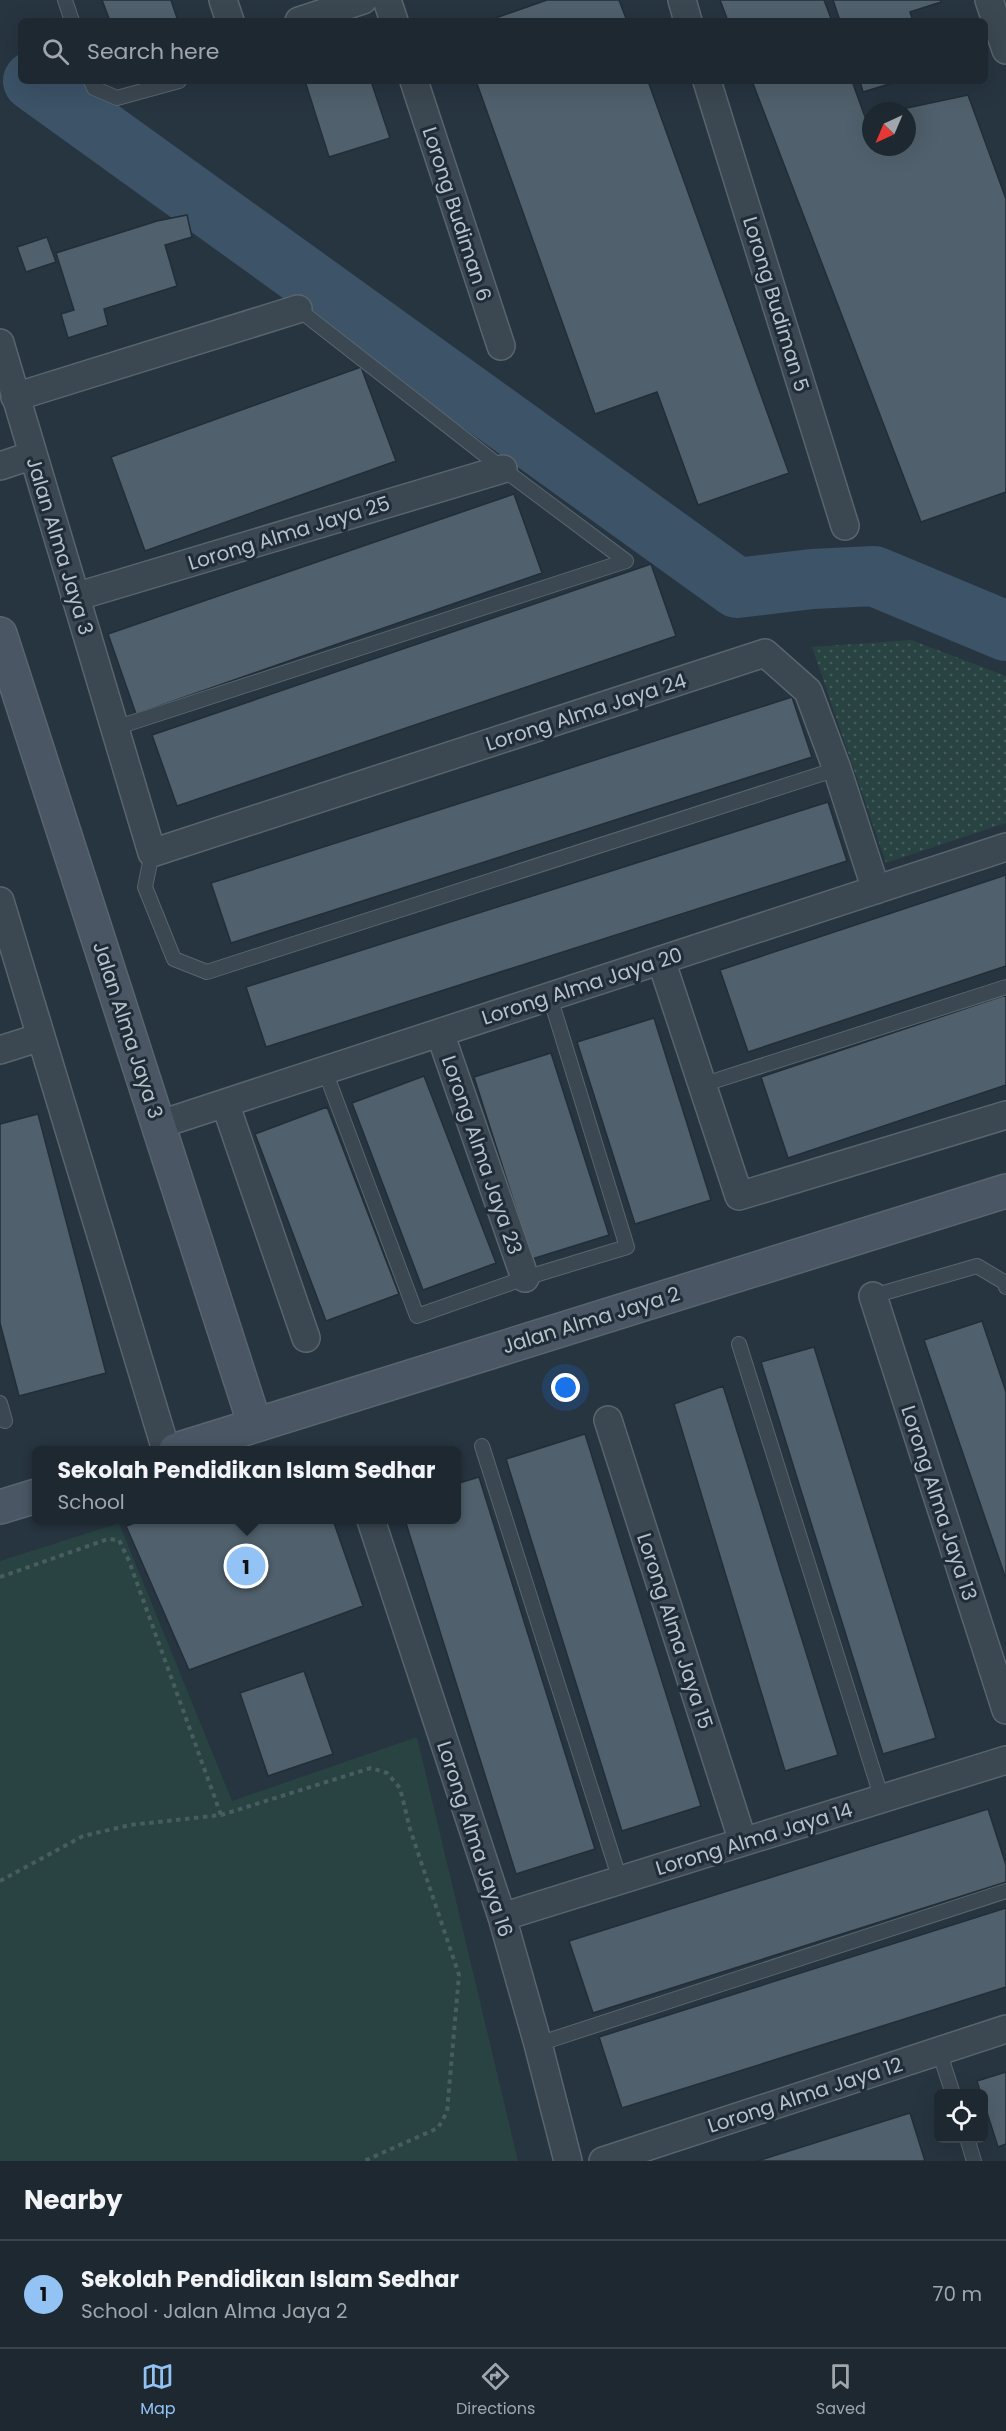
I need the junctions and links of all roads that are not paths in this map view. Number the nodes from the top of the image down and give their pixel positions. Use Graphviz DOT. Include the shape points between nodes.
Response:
graph roads {
  1 [pos="65,0"];
  2 [pos="223,0"];
  3 [pos="363,0"];
  4 [pos="387,0"];
  5 [pos="682,0"];
  6 [pos="990,0"];
  7 [pos="71,18"];
  8 [pos="229,18"];
  9 [pos="308,18"];
  10 [pos="393,18"];
  11 [pos="687,18"];
  12 [pos="1006,50"];
  13 [pos="92,84"];
  14 [pos="168,84"];
  15 [pos="415,84"];
  16 [pos="708,84"];
  17 [pos="298,309"];
  18 [pos="0,343"];
  19 [pos="501,346"];
  20 [pos="15,397"];
  21 [pos="33,455"];
  22 [pos="0,466"];
  23 [pos="502,469"];
  24 [pos="845,526"];
  25 [pos="75,597"];
  26 [pos="0,634"];
  27 [pos="115,728"];
  28 [pos="837,769"];
  29 [pos="1006,847"];
  30 [pos="152,853"];
  31 [pos="876,890"];
  32 [pos="0,903"];
  33 [pos="661,960"];
  34 [pos="1006,987"];
  35 [pos="550,997"];
  36 [pos="440,1033"];
  37 [pos="41,1037"];
  38 [pos="0,1050"];
  39 [pos="325,1071"];
  40 [pos="702,1085"];
  41 [pos="225,1103"];
  42 [pos="1006,1114"];
  43 [pos="159,1125"];
  44 [pos="1006,1191"];
  45 [pos="525,1278"];
  46 [pos="1006,1287"];
  47 [pos="873,1296"];
  48 [pos="306,1338"];
  49 [pos="739,1344"];
  50 [pos="0,1403"];
  51 [pos="608,1420"];
  52 [pos="5,1421"];
  53 [pos="255,1425"];
  54 [pos="165,1446"];
  55 [pos="189,1446"];
  56 [pos="482,1446"];
  57 [pos="32,1497"];
  58 [pos="0,1507"];
  59 [pos="372,1524"];
  60 [pos="998,1656"];
  61 [pos="1006,1710"];
  62 [pos="1006,1760"];
  63 [pos="882,1799"];
  64 [pos="743,1842"];
  65 [pos="620,1880"];
  66 [pos="1006,1891"];
  67 [pos="502,1917"];
  68 [pos="1006,2029"];
  69 [pos="538,2044"];
  70 [pos="939,2051"];
  71 [pos="950,2089"];
  72 [pos="968,2143"];
  73 [pos="568,2161"];
  74 [pos="603,2161"];
  75 [pos="974,2161"];
  1 -- 7 [label="lane"];
  2 -- 8 [label="street"];
  3 -- 9 [label="street"];
  4 -- 10 [label="street"];
  5 -- 11 [label="street"];
  6 -- 12 [label="street"];
  13 -- 14 [label="lane" via="117,98"];
  15 -- 19 [label="street, Lorong Budiman 6"];
  16 -- 24 [label="street, Lorong Budiman 5"];
  17 -- 20 [label="street"];
  17 -- 23 [label="lane"];
  18 -- 20 [label="street, Jalan Alma Jaya 3"];
  20 -- 21 [label="street, Jalan Alma Jaya 3"];
  21 -- 22 [label="street"];
  21 -- 25 [label="street, Jalan Alma Jaya 3"];
  23 -- 25 [label="street, Lorong Alma Jaya 25"];
  23 -- 27 [label="lane" via="626,561"];
  25 -- 27 [label="street, Jalan Alma Jaya 3"];
  26 -- 43 [label="street, Jalan Alma Jaya 3"];
  27 -- 30 [label="street, Jalan Alma Jaya 3"];
  28 -- 30 [label="street, Lorong Alma Jaya 24" via="808,691 765,653"];
  28 -- 30 [label="lane" via="207,972 174,959 146,887"];
  28 -- 31 [label="street, Lorong Alma Jaya 24"];
  29 -- 31 [label="street, Lorong Alma Jaya 20"];
  31 -- 33 [label="street, Lorong Alma Jaya 20"];
  32 -- 37 [label="street"];
  33 -- 35 [label="street, Lorong Alma Jaya 20"];
  33 -- 40 [label="street"];
  34 -- 40 [label="lane"];
  35 -- 36 [label="street, Lorong Alma Jaya 20"];
  35 -- 45 [label="lane" via="627,1247"];
  36 -- 39 [label="street, Lorong Alma Jaya 20"];
  36 -- 45 [label="street, Lorong Alma Jaya 23"];
  37 -- 38 [label="street"];
  37 -- 54 [label="street"];
  39 -- 41 [label="street, Lorong Alma Jaya 20"];
  39 -- 45 [label="lane" via="417,1316"];
  40 -- 42 [label="street" via="739,1196"];
  41 -- 43 [label="street, Lorong Alma Jaya 20"];
  41 -- 48 [label="street"];
  43 -- 53 [label="street, Jalan Alma Jaya 3"];
  44 -- 53 [label="street, Jalan Alma Jaya 2"];
  46 -- 47 [label="lane" via="1005,1282 977,1266"];
  47 -- 60 [label="street, Lorong Alma Jaya 13"];
  49 -- 63 [label="lane"];
  50 -- 52 [label="lane"];
  51 -- 64 [label="street, Lorong Alma Jaya 15"];
  53 -- 55 [label="street, Jalan Alma Jaya 2"];
  56 -- 65 [label="lane"];
  57 -- 58 [label="street"];
  59 -- 67 [label="street, Lorong Alma Jaya 16"];
  60 -- 61 [label="street, Lorong Alma Jaya 13"];
  62 -- 63 [label="street, Lorong Alma Jaya 14"];
  63 -- 64 [label="street, Lorong Alma Jaya 14"];
  64 -- 65 [label="street, Lorong Alma Jaya 14"];
  65 -- 67 [label="street, Lorong Alma Jaya 14"];
  66 -- 69 [label="lane"];
  67 -- 69 [label="street, Lorong Alma Jaya 16"];
  68 -- 70 [label="street, Lorong Alma Jaya 12"];
  69 -- 73 [label="street, Lorong Alma Jaya 16"];
  70 -- 71 [label="lane"];
  70 -- 74 [label="street, Lorong Alma Jaya 12"];
  72 -- 75 [label="lane"];
}
